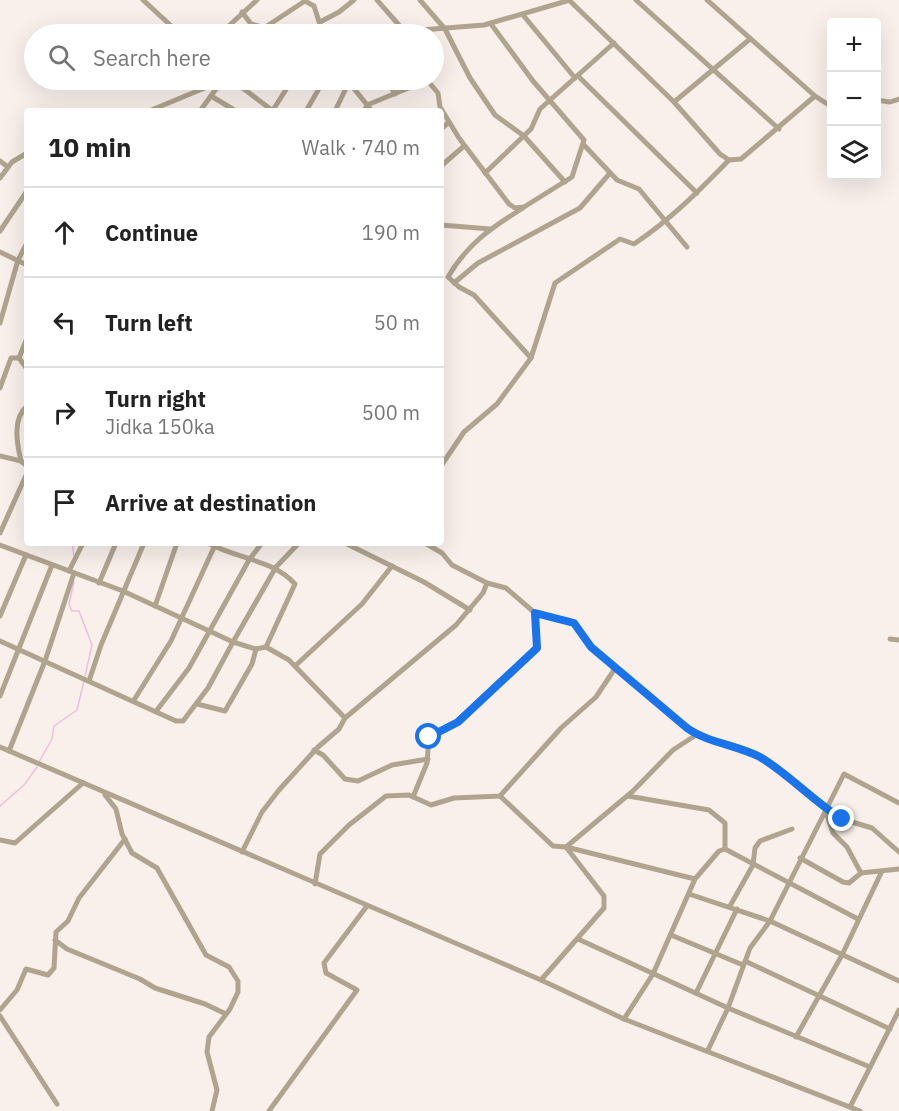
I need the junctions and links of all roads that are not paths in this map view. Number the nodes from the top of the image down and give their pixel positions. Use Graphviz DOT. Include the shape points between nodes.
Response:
graph roads {
  1 [pos="143,0"];
  2 [pos="257,0"];
  3 [pos="354,0"];
  4 [pos="377,0"];
  5 [pos="420,0"];
  6 [pos="570,0"];
  7 [pos="636,0"];
  8 [pos="707,0"];
  9 [pos="308,1"];
  10 [pos="242,12"];
  11 [pos="523,15"];
  12 [pos="320,22"];
  13 [pos="169,24"];
  14 [pos="230,24"];
  15 [pos="251,24"];
  16 [pos="277,24"];
  17 [pos="398,24"];
  18 [pos="441,24"];
  19 [pos="491,24"];
  20 [pos="445,29"];
  21 [pos="750,39"];
  22 [pos="614,44"];
  23 [pos="712,71"];
  24 [pos="576,77"];
  25 [pos="199,90"];
  26 [pos="216,90"];
  27 [pos="245,90"];
  28 [pos="286,90"];
  29 [pos="318,90"];
  30 [pos="344,90"];
  31 [pos="355,90"];
  32 [pos="393,90"];
  33 [pos="404,90"];
  34 [pos="436,90"];
  35 [pos="395,94"];
  36 [pos="211,96"];
  37 [pos="815,96"];
  38 [pos="899,99"];
  39 [pos="550,101"];
  40 [pos="881,101"];
  41 [pos="674,102"];
  42 [pos="827,104"];
  43 [pos="367,105"];
  44 [pos="156,108"];
  45 [pos="202,108"];
  46 [pos="231,108"];
  47 [pos="269,108"];
  48 [pos="275,108"];
  49 [pos="308,108"];
  50 [pos="336,108"];
  51 [pos="366,108"];
  52 [pos="370,108"];
  53 [pos="440,108"];
  54 [pos="444,117"];
  55 [pos="449,122"];
  56 [pos="444,126"];
  57 [pos="779,129"];
  58 [pos="524,136"];
  59 [pos="583,144"];
  60 [pos="464,146"];
  61 [pos="24,154"];
  62 [pos="729,160"];
  63 [pos="0,161"];
  64 [pos="444,163"];
  65 [pos="8,167"];
  66 [pos="486,173"];
  67 [pos="610,174"];
  68 [pos="0,178"];
  69 [pos="565,182"];
  70 [pos="696,194"];
  71 [pos="24,195"];
  72 [pos="524,207"];
  73 [pos="665,222"];
  74 [pos="444,225"];
  75 [pos="490,229"];
  76 [pos="0,231"];
  77 [pos="687,247"];
  78 [pos="24,249"];
  79 [pos="0,252"];
  80 [pos="18,261"];
  81 [pos="24,264"];
  82 [pos="454,282"];
  83 [pos="0,323"];
  84 [pos="24,346"];
  85 [pos="531,357"];
  86 [pos="19,358"];
  87 [pos="24,365"];
  88 [pos="0,387"];
  89 [pos="24,410"];
  90 [pos="0,456"];
  91 [pos="21,461"];
  92 [pos="444,462"];
  93 [pos="24,464"];
  94 [pos="24,480"];
  95 [pos="0,533"];
  96 [pos="0,545"];
  97 [pos="82,546"];
  98 [pos="115,546"];
  99 [pos="143,546"];
  100 [pos="176,546"];
  101 [pos="216,546"];
  102 [pos="218,546"];
  103 [pos="260,546"];
  104 [pos="296,546"];
  105 [pos="351,546"];
  106 [pos="430,546"];
  107 [pos="26,555"];
  108 [pos="249,560"];
  109 [pos="52,565"];
  110 [pos="392,566"];
  111 [pos="276,567"];
  112 [pos="71,572"];
  113 [pos="99,583"];
  114 [pos="488,583"];
  115 [pos="123,591"];
  116 [pos="155,606"];
  117 [pos="470,610"];
  118 [pos="535,613"];
  119 [pos="0,616"];
  120 [pos="181,617"];
  121 [pos="209,630"];
  122 [pos="890,639"];
  123 [pos="899,640"];
  124 [pos="0,641"];
  125 [pos="233,642"];
  126 [pos="266,647"];
  127 [pos="19,649"];
  128 [pos="256,649"];
  129 [pos="45,661"];
  130 [pos="295,666"];
  131 [pos="616,667"];
  132 [pos="89,681"];
  133 [pos="0,696"];
  134 [pos="134,700"];
  135 [pos="196,704"];
  136 [pos="157,710"];
  137 [pos="345,718"];
  138 [pos="696,735"];
  139 [pos="0,747"];
  140 [pos="314,750"];
  141 [pos="9,751"];
  142 [pos="428,759"];
  143 [pos="83,783"];
  144 [pos="99,790"];
  145 [pos="500,796"];
  146 [pos="628,796"];
  147 [pos="413,797"];
  148 [pos="899,803"];
  149 [pos="825,809"];
  150 [pos="792,829"];
  151 [pos="125,839"];
  152 [pos="0,840"];
  153 [pos="566,848"];
  154 [pos="725,849"];
  155 [pos="242,852"];
  156 [pos="899,852"];
  157 [pos="800,858"];
  158 [pos="753,865"];
  159 [pos="899,869"];
  160 [pos="882,871"];
  161 [pos="861,873"];
  162 [pos="694,879"];
  163 [pos="787,883"];
  164 [pos="315,884"];
  165 [pos="689,894"];
  166 [pos="367,906"];
  167 [pos="730,906"];
  168 [pos="737,909"];
  169 [pos="858,919"];
  170 [pos="770,921"];
  171 [pos="671,935"];
  172 [pos="578,939"];
  173 [pos="55,940"];
  174 [pos="715,953"];
  175 [pos="842,955"];
  176 [pos="744,963"];
  177 [pos="653,974"];
  178 [pos="541,980"];
  179 [pos="899,981"];
  180 [pos="696,993"];
  181 [pos="819,996"];
  182 [pos="728,1008"];
  183 [pos="0,1010"];
  184 [pos="899,1010"];
  185 [pos="226,1014"];
  186 [pos="0,1016"];
  187 [pos="624,1019"];
  188 [pos="890,1029"];
  189 [pos="796,1037"];
  190 [pos="708,1050"];
  191 [pos="870,1067"];
  192 [pos="57,1104"];
  193 [pos="850,1107"];
  194 [pos="212,1111"];
  195 [pos="269,1111"];
  196 [pos="860,1111"];
  1 -- 13 [label="street"];
  2 -- 10 [label="street"];
  3 -- 12 [label="street"];
  4 -- 17 [label="street"];
  5 -- 18 [label="street"];
  6 -- 11 [label="street"];
  6 -- 22 [label="street"];
  7 -- 23 [label="street"];
  8 -- 21 [label="street"];
  9 -- 12 [label="street"];
  9 -- 16 [label="street"];
  10 -- 14 [label="street"];
  10 -- 15 [label="street"];
  11 -- 19 [label="street"];
  11 -- 24 [label="street"];
  19 -- 20 [label="street"];
  19 -- 39 [label="street"];
  20 -- 58 [label="street" via="470,78 495,115"];
  21 -- 23 [label="street"];
  21 -- 37 [label="street"];
  22 -- 24 [label="street"];
  22 -- 41 [label="street"];
  23 -- 41 [label="street"];
  23 -- 57 [label="street"];
  24 -- 39 [label="street"];
  24 -- 70 [label="street"];
  25 -- 44 [label="street"];
  26 -- 36 [label="street"];
  27 -- 47 [label="street"];
  28 -- 48 [label="street"];
  29 -- 49 [label="street"];
  30 -- 50 [label="street"];
  31 -- 43 [label="street"];
  32 -- 35 [label="street"];
  33 -- 35 [label="street"];
  34 -- 53 [label="street"];
  35 -- 43 [label="street"];
  36 -- 45 [label="street"];
  36 -- 46 [label="street"];
  37 -- 42 [label="street"];
  37 -- 57 [label="street"];
  38 -- 40 [label="street"];
  39 -- 58 [label="street" via="540,109"];
  39 -- 59 [label="street" via="584,140"];
  41 -- 62 [label="street"];
  43 -- 51 [label="street"];
  43 -- 52 [label="street"];
  54 -- 55 [label="street"];
  55 -- 56 [label="street"];
  55 -- 60 [label="street"];
  57 -- 62 [label="street" via="741,159"];
  58 -- 66 [label="street"];
  58 -- 69 [label="street"];
  59 -- 67 [label="street"];
  59 -- 69 [label="street" via="572,177"];
  60 -- 64 [label="street"];
  60 -- 66 [label="street"];
  61 -- 65 [label="street"];
  62 -- 70 [label="street"];
  63 -- 65 [label="street"];
  65 -- 68 [label="street"];
  66 -- 72 [label="street" via="509,204"];
  67 -- 73 [label="street" via="639,189"];
  67 -- 82 [label="street" via="580,208 478,263"];
  69 -- 72 [label="street"];
  70 -- 73 [label="street"];
  71 -- 76 [label="street"];
  72 -- 75 [label="street"];
  73 -- 77 [label="street"];
  73 -- 85 [label="street" via="634,244 620,239 555,283"];
  74 -- 75 [label="street"];
  75 -- 82 [label="street" via="461,255 448,277"];
  78 -- 80 [label="street"];
  79 -- 80 [label="street"];
  80 -- 81 [label="street"];
  80 -- 83 [label="street"];
  82 -- 85 [label="street" via="474,295"];
  84 -- 86 [label="street"];
  85 -- 92 [label="street" via="497,404 464,432"];
  86 -- 87 [label="street"];
  86 -- 88 [label="street" via="11,358"];
  89 -- 91 [label="street" via="16,440"];
  90 -- 91 [label="street"];
  91 -- 93 [label="street"];
  94 -- 95 [label="street"];
  96 -- 107 [label="street"];
  97 -- 112 [label="street"];
  98 -- 113 [label="street"];
  99 -- 115 [label="street"];
  100 -- 116 [label="street"];
  101 -- 120 [label="street"];
  102 -- 108 [label="street"];
  103 -- 108 [label="street"];
  104 -- 111 [label="street"];
  105 -- 110 [label="street"];
  106 -- 114 [label="street" via="452,565"];
  107 -- 109 [label="street"];
  107 -- 119 [label="street"];
  108 -- 111 [label="street"];
  108 -- 121 [label="street"];
  109 -- 112 [label="street"];
  109 -- 127 [label="street"];
  110 -- 117 [label="street"];
  110 -- 130 [label="street" via="362,604"];
  111 -- 125 [label="street"];
  111 -- 126 [label="street" via="295,584"];
  112 -- 113 [label="street"];
  112 -- 129 [label="street"];
  113 -- 115 [label="street"];
  114 -- 117 [label="street"];
  114 -- 118 [label="street" via="506,588"];
  115 -- 116 [label="street"];
  115 -- 132 [label="street"];
  116 -- 120 [label="street"];
  117 -- 137 [label="street"];
  118 -- 131 [label="street" via="574,623 589,645"];
  118 -- 142 [label="street" via="537,648 458,722 429,737"];
  120 -- 121 [label="street"];
  120 -- 134 [label="street" via="171,641"];
  121 -- 125 [label="street"];
  121 -- 136 [label="street" via="183,677"];
  122 -- 123 [label="street"];
  124 -- 127 [label="street"];
  125 -- 128 [label="street"];
  125 -- 135 [label="street"];
  126 -- 128 [label="street"];
  126 -- 130 [label="street"];
  127 -- 129 [label="street"];
  127 -- 133 [label="street"];
  128 -- 135 [label="street" via="252,664 225,711"];
  129 -- 132 [label="street"];
  129 -- 141 [label="street"];
  130 -- 137 [label="street"];
  131 -- 138 [label="street"];
  131 -- 145 [label="street" via="596,697 561,728"];
  132 -- 134 [label="street"];
  134 -- 136 [label="street"];
  135 -- 136 [label="street" via="183,721"];
  137 -- 140 [label="street" via="339,729"];
  138 -- 146 [label="street" via="673,750"];
  138 -- 149 [label="street" via="762,759"];
  139 -- 141 [label="street"];
  140 -- 142 [label="street" via="323,754 345,779 358,781 392,765"];
  140 -- 155 [label="street" via="262,812"];
  141 -- 143 [label="street"];
  142 -- 147 [label="street"];
  143 -- 144 [label="street"];
  143 -- 152 [label="street" via="15,843"];
  144 -- 151 [label="street" via="116,809"];
  144 -- 155 [label="street"];
  145 -- 147 [label="street" via="454,798 431,805"];
  145 -- 153 [label="street" via="553,846"];
  146 -- 153 [label="street"];
  146 -- 154 [label="street" via="709,810 725,823"];
  147 -- 164 [label="street" via="386,796 349,825 320,854"];
  148 -- 149 [label="street" via="844,774"];
  149 -- 156 [label="street" via="872,828"];
  149 -- 157 [label="street"];
  149 -- 161 [label="street" via="832,833 847,847"];
  150 -- 158 [label="street" via="760,841"];
  151 -- 173 [label="street" via="79,898 68,921 56,932"];
  151 -- 185 [label="street" via="132,854 158,868 206,955 229,967 238,981 238,993"];
  153 -- 162 [label="street"];
  153 -- 172 [label="street" via="604,896 604,908"];
  154 -- 158 [label="street"];
  154 -- 162 [label="street" via="714,854"];
  155 -- 164 [label="street"];
  157 -- 161 [label="street" via="843,882 851,883"];
  157 -- 163 [label="street"];
  158 -- 163 [label="street"];
  158 -- 167 [label="street"];
  159 -- 160 [label="street"];
  160 -- 161 [label="street"];
  160 -- 169 [label="street"];
  162 -- 165 [label="street"];
  163 -- 169 [label="street"];
  163 -- 170 [label="street"];
  164 -- 166 [label="street"];
  165 -- 167 [label="street"];
  165 -- 171 [label="street"];
  166 -- 178 [label="street"];
  166 -- 195 [label="street" via="323,968 357,990"];
  167 -- 168 [label="street"];
  168 -- 170 [label="street"];
  168 -- 174 [label="street"];
  169 -- 175 [label="street"];
  170 -- 175 [label="street"];
  170 -- 176 [label="street"];
  171 -- 174 [label="street"];
  171 -- 177 [label="street"];
  172 -- 177 [label="street"];
  172 -- 178 [label="street"];
  173 -- 183 [label="street" via="54,968 48,975 26,969 17,990"];
  173 -- 185 [label="street" via="155,988"];
  174 -- 176 [label="street"];
  174 -- 180 [label="street"];
  175 -- 179 [label="street"];
  175 -- 181 [label="street"];
  176 -- 181 [label="street"];
  176 -- 182 [label="street"];
  177 -- 180 [label="street"];
  177 -- 187 [label="street"];
  178 -- 187 [label="street"];
  180 -- 182 [label="street"];
  181 -- 188 [label="street"];
  181 -- 189 [label="street"];
  182 -- 189 [label="street"];
  182 -- 190 [label="street"];
  184 -- 188 [label="street"];
  185 -- 194 [label="street" via="209,1037 207,1052 217,1090"];
  186 -- 192 [label="street"];
  187 -- 190 [label="street"];
  188 -- 191 [label="street"];
  189 -- 191 [label="street"];
  190 -- 193 [label="street"];
  191 -- 193 [label="street"];
  193 -- 196 [label="street"];
}
